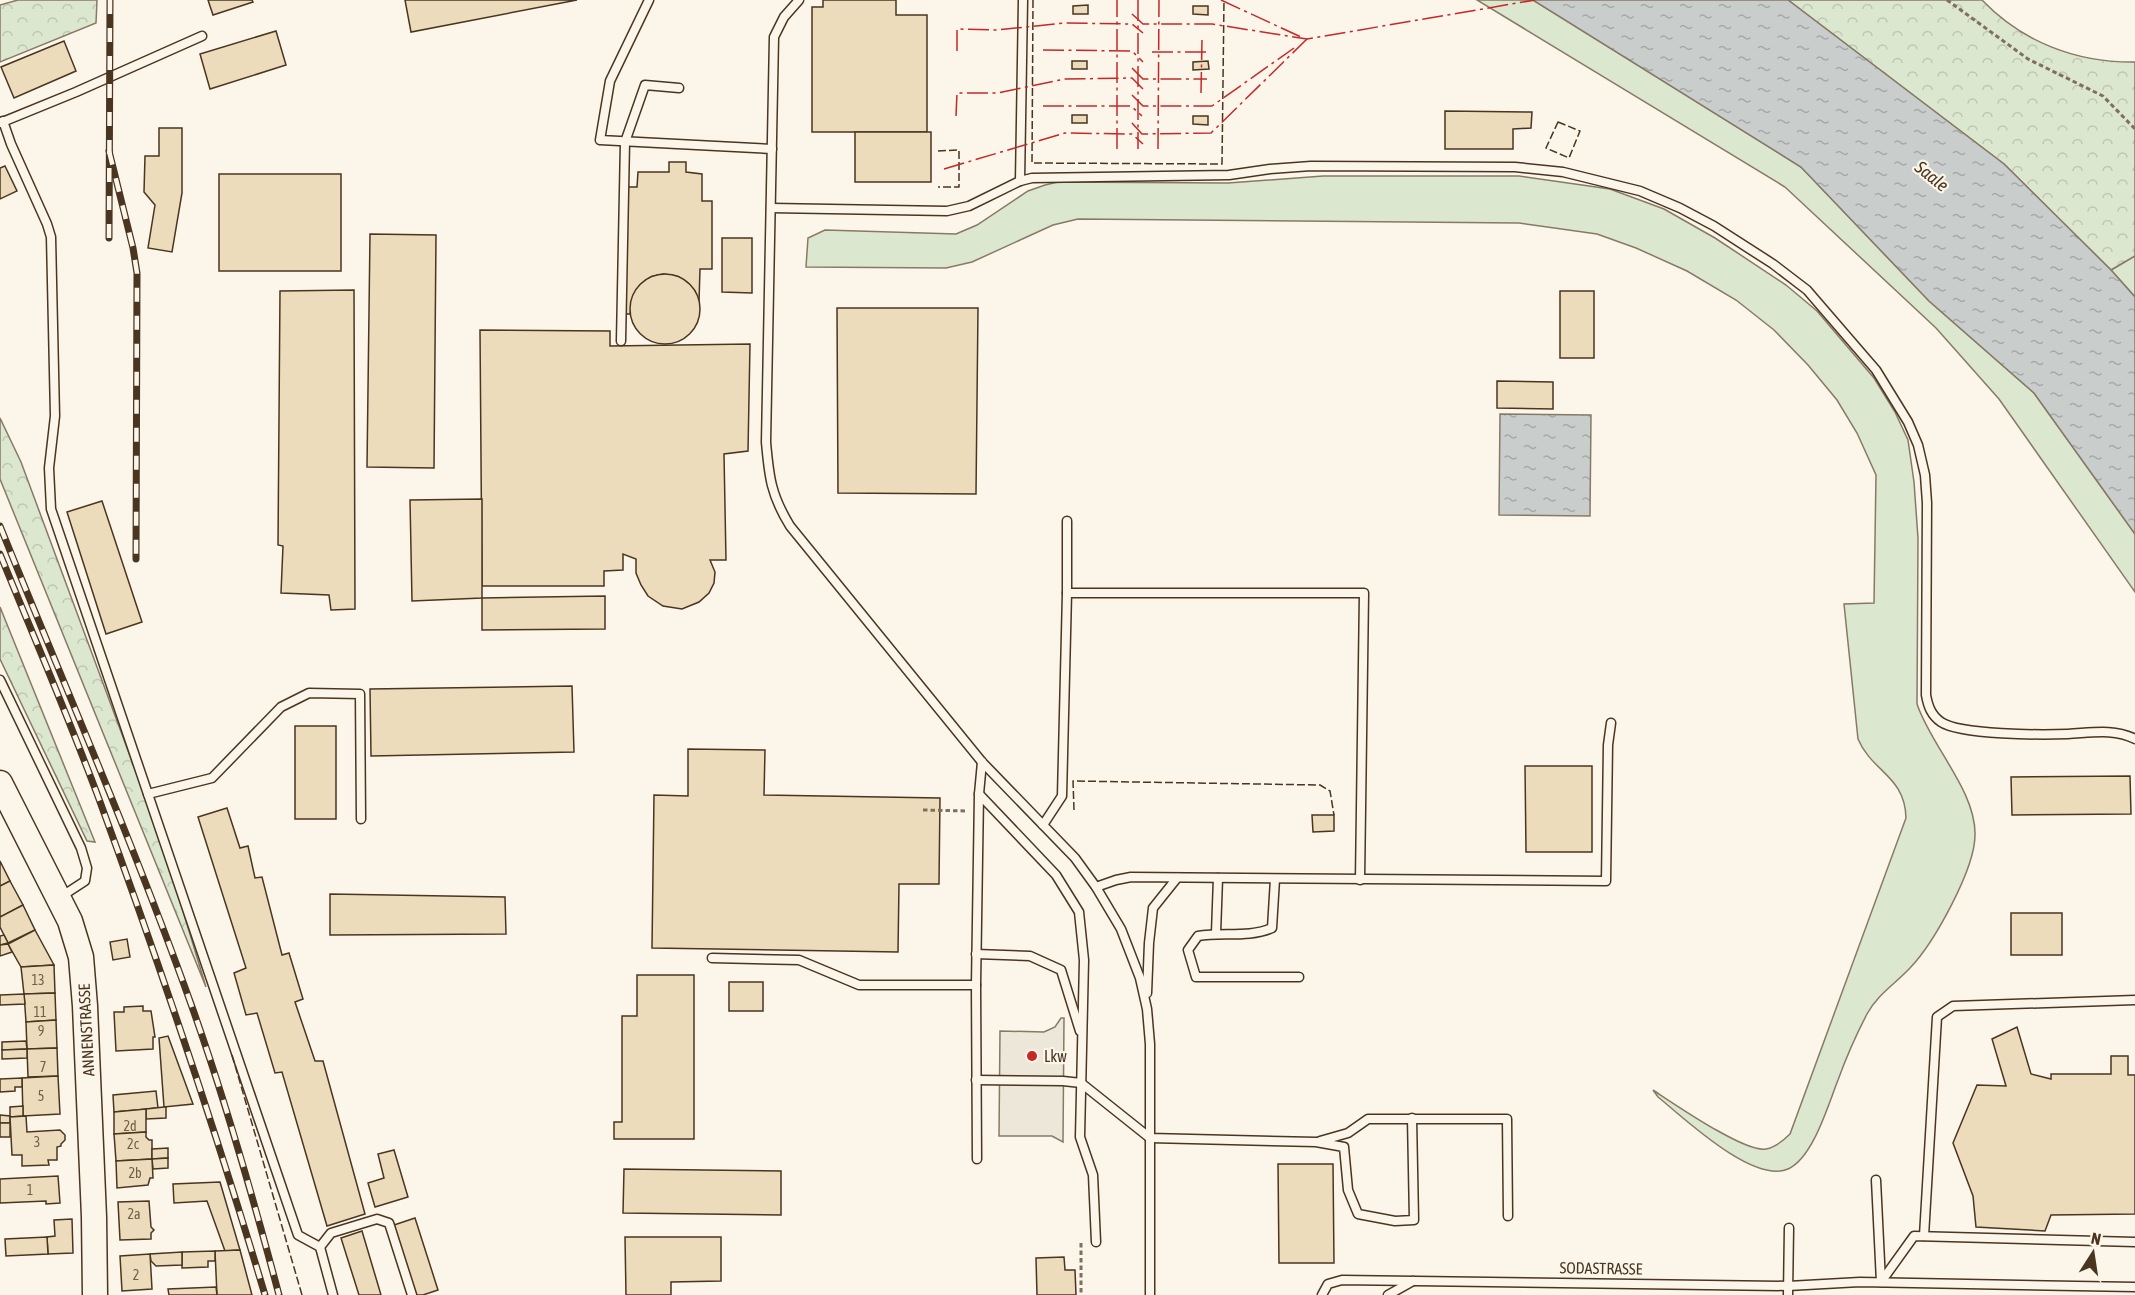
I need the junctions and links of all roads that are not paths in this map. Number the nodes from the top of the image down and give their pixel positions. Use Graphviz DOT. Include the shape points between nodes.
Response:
graph roads {
  1 [pos="649,0"];
  2 [pos="799,0"];
  3 [pos="1023,0"];
  4 [pos="202,36"];
  5 [pos="679,88"];
  6 [pos="2,122"];
  7 [pos="626,142"];
  8 [pos="772,149"];
  9 [pos="1020,181"];
  10 [pos="771,208"];
  11 [pos="621,341"];
  12 [pos="1067,521"];
  13 [pos="1067,593"];
  14 [pos="0,680"];
  15 [pos="1611,723"];
  16 [pos="2135,739"];
  17 [pos="982,762"];
  18 [pos="0,783"];
  19 [pos="148,794"];
  20 [pos="979,794"];
  21 [pos="361,819"];
  22 [pos="1043,825"];
  23 [pos="1177,878"];
  24 [pos="1218,878"];
  25 [pos="1275,879"];
  26 [pos="1360,880"];
  27 [pos="1096,887"];
  28 [pos="59,898"];
  29 [pos="1216,933"];
  30 [pos="976,954"];
  31 [pos="712,958"];
  32 [pos="1299,977"];
  33 [pos="976,985"];
  34 [pos="2135,1000"];
  35 [pos="1147,1009"];
  36 [pos="1083,1040"];
  37 [pos="976,1080"];
  38 [pos="1081,1083"];
  39 [pos="1412,1118"];
  40 [pos="1150,1138"];
  41 [pos="1316,1142"];
  42 [pos="977,1159"];
  43 [pos="1876,1180"];
  44 [pos="1508,1216"];
  45 [pos="1789,1228"];
  46 [pos="1924,1236"];
  47 [pos="1096,1242"];
  48 [pos="2135,1242"];
  49 [pos="320,1247"];
  50 [pos="1413,1281"];
  51 [pos="1881,1282"];
  52 [pos="2135,1287"];
  53 [pos="1788,1290"];
  54 [pos="95,1295"];
  55 [pos="333,1295"];
  56 [pos="412,1295"];
  57 [pos="1150,1295"];
  58 [pos="1322,1295"];
  59 [pos="1388,1295"];
  1 -- 7 [label="lane" via="610,81 600,140"];
  2 -- 8 [label="lane" via="774,37"];
  3 -- 9 [label="lane"];
  4 -- 6 [label="lane"];
  5 -- 7 [label="lane" via="645,85"];
  6 -- 19 [label="lane" via="51,237 55,416 49,468 51,509"];
  7 -- 8 [label="lane"];
  7 -- 11 [label="lane"];
  8 -- 10 [label="lane"];
  9 -- 10 [label="lane" via="969,206 947,211"];
  9 -- 16 [label="lane" via="1229,175 1311,166 1515,167 1598,179 1680,208 1773,264 1807,290 1876,370 1908,422 1918,445 1928,503 1926,695 1929,709 1940,722 1976,732 2109,732"];
  10 -- 17 [label="lane" via="766,442 769,479 777,505"];
  12 -- 13 [label="lane"];
  13 -- 22 [label="lane" via="1062,796"];
  13 -- 26 [label="lane" via="1364,593"];
  14 -- 28 [label="lane" via="87,868 85,881"];
  15 -- 26 [label="lane" via="1606,881"];
  17 -- 20 [label="lane"];
  17 -- 22 [label="lane"];
  18 -- 28 [label="main road, ANNENSTRASSE"];
  19 -- 21 [label="lane" via="212,778 281,707 309,693 360,694"];
  19 -- 49 [label="lane" via="298,1235"];
  20 -- 30 [label="lane"];
  20 -- 36 [label="lane" via="1056,875 1079,912 1084,960"];
  22 -- 27 [label="lane"];
  23 -- 24 [label="lane"];
  23 -- 27 [label="lane" via="1131,877"];
  23 -- 35 [label="lane" via="1154,908"];
  24 -- 25 [label="lane"];
  24 -- 29 [label="lane"];
  25 -- 26 [label="lane"];
  25 -- 29 [label="lane" via="1272,928 1259,933"];
  27 -- 35 [label="lane" via="1121,928"];
  28 -- 54 [label="main road, ANNENSTRASSE" via="77,943 83,974"];
  29 -- 32 [label="lane" via="1198,936 1188,950 1196,977"];
  30 -- 33 [label="lane"];
  30 -- 36 [label="lane" via="1030,956 1061,970"];
  31 -- 33 [label="lane" via="799,960 858,985"];
  33 -- 37 [label="lane"];
  34 -- 46 [label="lane" via="1953,1006 1937,1017"];
  35 -- 40 [label="lane"];
  36 -- 38 [label="lane"];
  37 -- 38 [label="lane"];
  37 -- 42 [label="lane"];
  38 -- 40 [label="lane"];
  38 -- 47 [label="lane" via="1080,1137 1093,1175"];
  39 -- 41 [label="lane" via="1368,1119 1348,1133"];
  39 -- 41 [label="lane" via="1414,1220 1395,1221 1358,1214 1348,1190 1344,1147"];
  39 -- 44 [label="lane" via="1507,1119"];
  40 -- 41 [label="lane"];
  40 -- 57 [label="lane"];
  43 -- 51 [label="lane"];
  45 -- 53 [label="lane"];
  46 -- 48 [label="lane"];
  46 -- 51 [label="lane" via="1914,1236"];
  49 -- 55 [label="lane"];
  49 -- 56 [label="lane" via="331,1233 377,1219 389,1223"];
  50 -- 53 [label="lane, SODASTRASSE"];
  50 -- 58 [label="lane, SODASTRASSE" via="1342,1280 1328,1284"];
  50 -- 59 [label="lane"];
  51 -- 52 [label="lane, SODASTRASSE"];
  51 -- 53 [label="lane, SODASTRASSE"];
}
